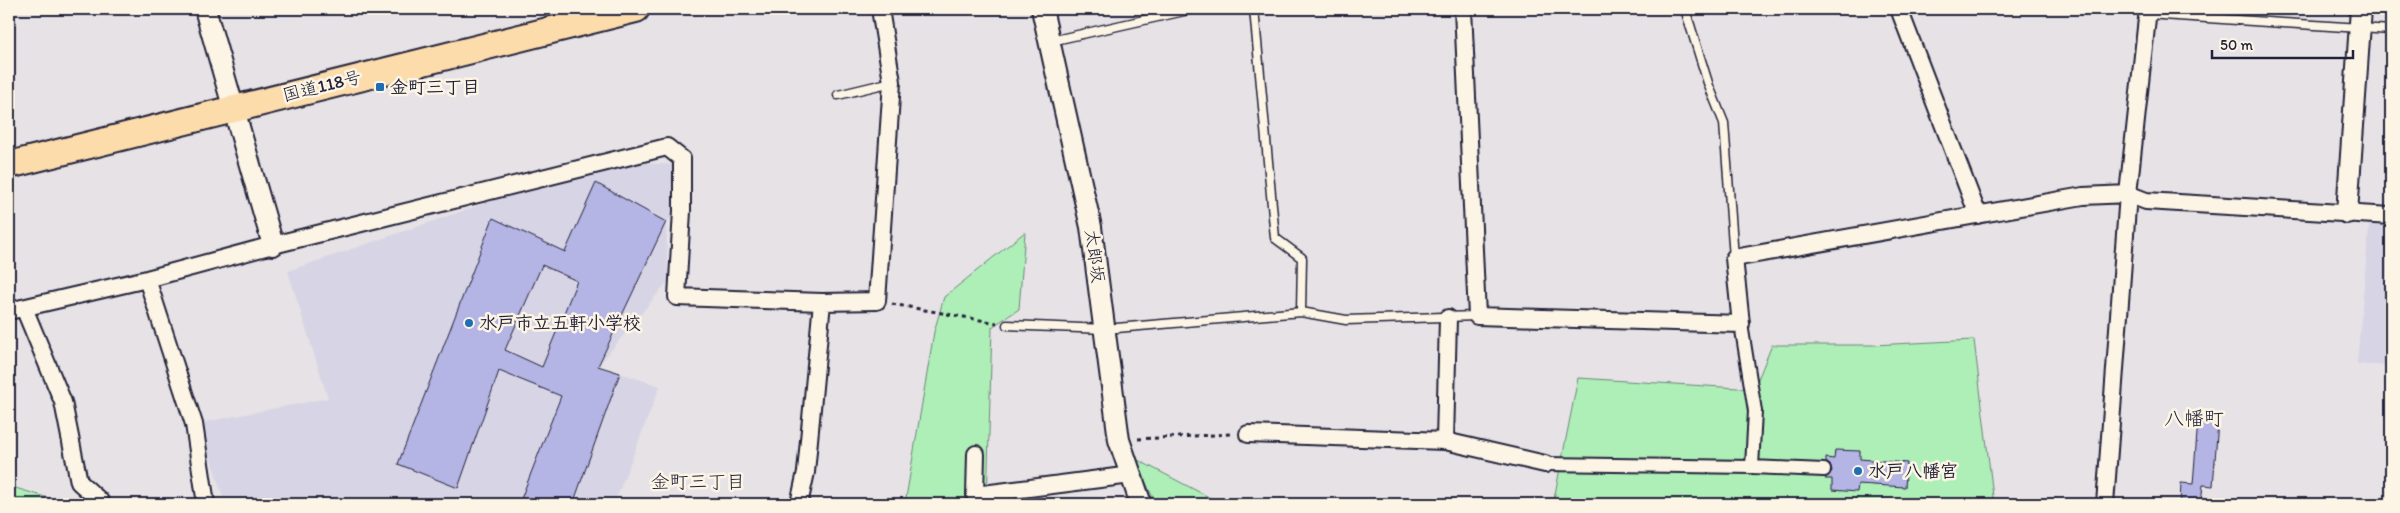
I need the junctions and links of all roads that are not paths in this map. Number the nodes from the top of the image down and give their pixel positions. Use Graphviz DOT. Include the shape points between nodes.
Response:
graph roads {
  1 [pos="205,9"];
  2 [pos="636,9"];
  3 [pos="880,9"];
  4 [pos="1042,9"];
  5 [pos="1193,9"];
  6 [pos="1254,9"];
  7 [pos="1463,9"];
  8 [pos="1685,9"];
  9 [pos="1899,9"];
  10 [pos="2148,12"];
  11 [pos="2360,18"];
  12 [pos="2391,30"];
  13 [pos="1051,41"];
  14 [pos="892,82"];
  15 [pos="838,95"];
  16 [pos="232,109"];
  17 [pos="9,164"];
  18 [pos="2128,194"];
  19 [pos="2347,213"];
  20 [pos="1978,215"];
  21 [pos="2391,216"];
  22 [pos="273,245"];
  23 [pos="1734,258"];
  24 [pos="146,279"];
  25 [pos="822,302"];
  26 [pos="16,310"];
  27 [pos="1301,312"];
  28 [pos="1477,316"];
  29 [pos="1448,318"];
  30 [pos="1741,324"];
  31 [pos="1007,325"];
  32 [pos="1105,329"];
  33 [pos="1248,434"];
  34 [pos="1445,441"];
  35 [pos="976,454"];
  36 [pos="1545,464"];
  37 [pos="1752,467"];
  38 [pos="1824,470"];
  39 [pos="1131,475"];
  40 [pos="976,500"];
  41 [pos="100,501"];
  42 [pos="206,504"];
  43 [pos="799,504"];
  44 [pos="1141,504"];
  45 [pos="2105,504"];
  1 -- 16 [label="street"];
  2 -- 16 [label="highway, 国道118号"];
  3 -- 14 [label="street"];
  4 -- 13 [label="street, 太郎坂"];
  5 -- 13 [label="lane"];
  6 -- 27 [label="lane" via="1275,238 1302,258"];
  7 -- 28 [label="street"];
  8 -- 23 [label="lane" via="1724,123"];
  9 -- 20 [label="street"];
  10 -- 11 [label="lane"];
  10 -- 18 [label="street"];
  11 -- 12 [label="lane"];
  11 -- 19 [label="street"];
  13 -- 32 [label="street, 太郎坂" via="1092,227"];
  14 -- 15 [label="lane"];
  14 -- 25 [label="street" via="877,301"];
  16 -- 17 [label="highway, 国道118号"];
  16 -- 22 [label="street"];
  18 -- 19 [label="street" via="2146,201"];
  18 -- 20 [label="street" via="2083,196"];
  18 -- 45 [label="street"];
  19 -- 21 [label="street"];
  20 -- 23 [label="street"];
  22 -- 24 [label="street"];
  22 -- 25 [label="street" via="667,147 682,160 677,297"];
  23 -- 30 [label="street"];
  24 -- 26 [label="street"];
  24 -- 42 [label="street" via="194,424"];
  25 -- 43 [label="street" via="806,472"];
  26 -- 41 [label="street" via="63,402 79,482"];
  27 -- 29 [label="lane" via="1346,320"];
  27 -- 32 [label="lane"];
  28 -- 29 [label="lane"];
  28 -- 30 [label="street"];
  29 -- 34 [label="street"];
  30 -- 37 [label="street" via="1755,411"];
  31 -- 32 [label="lane"];
  32 -- 39 [label="street, 太郎坂" via="1119,440"];
  33 -- 34 [label="street"];
  34 -- 36 [label="street"];
  35 -- 40 [label="street"];
  36 -- 37 [label="street"];
  37 -- 38 [label="street"];
  39 -- 40 [label="street"];
  39 -- 44 [label="street, 太郎坂"];
}
